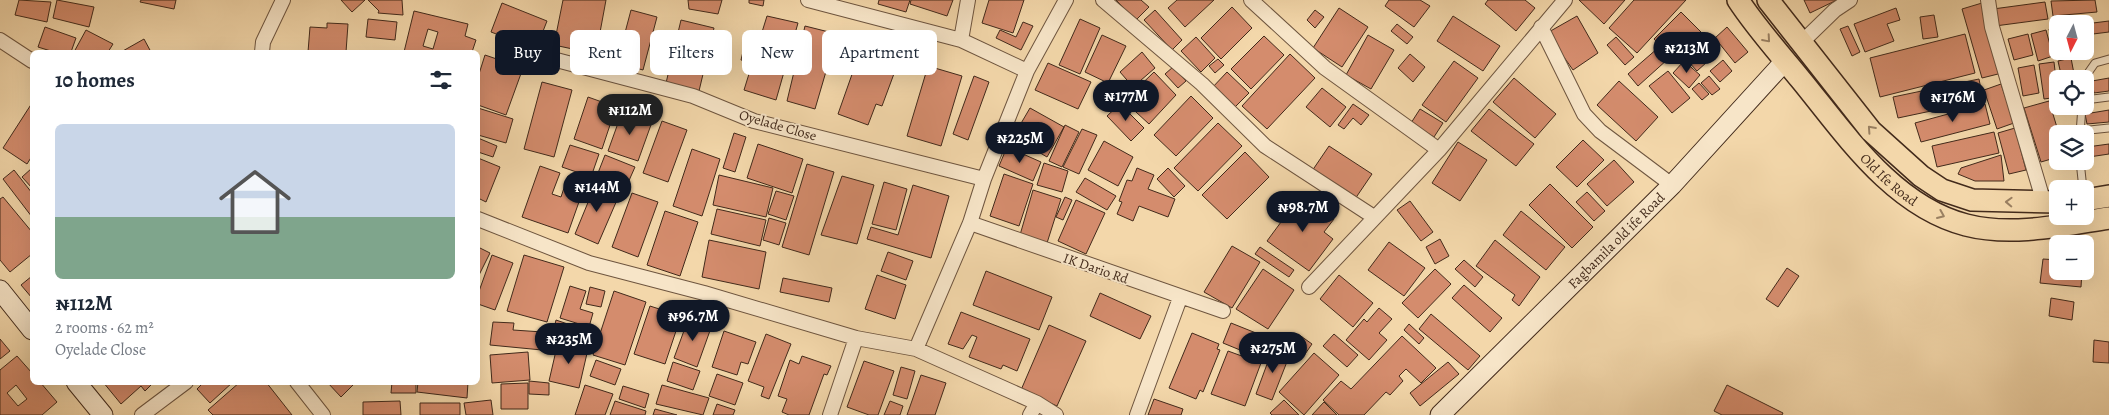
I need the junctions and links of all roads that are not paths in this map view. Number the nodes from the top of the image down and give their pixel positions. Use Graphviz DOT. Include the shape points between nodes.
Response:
graph roads {
  1 [pos="283,0"];
  2 [pos="808,0"];
  3 [pos="968,0"];
  4 [pos="1066,0"];
  5 [pos="1103,0"];
  6 [pos="1251,0"];
  7 [pos="1565,0"];
  8 [pos="1738,0"];
  9 [pos="1768,0"];
  10 [pos="1850,0"];
  11 [pos="1988,0"];
  12 [pos="1541,27"];
  13 [pos="0,40"];
  14 [pos="961,40"];
  15 [pos="1801,43"];
  16 [pos="262,50"];
  17 [pos="2109,59"];
  18 [pos="30,60"];
  19 [pos="560,61"];
  20 [pos="1785,61"];
  21 [pos="2090,70"];
  22 [pos="1027,71"];
  23 [pos="2109,97"];
  24 [pos="2094,99"];
  25 [pos="2109,128"];
  26 [pos="2094,131"];
  27 [pos="1439,150"];
  28 [pos="984,179"];
  29 [pos="1672,185"];
  30 [pos="2049,196"];
  31 [pos="2109,196"];
  32 [pos="2094,198"];
  33 [pos="2049,202"];
  34 [pos="1374,217"];
  35 [pos="2109,218"];
  36 [pos="480,220"];
  37 [pos="970,224"];
  38 [pos="1309,287"];
  39 [pos="0,290"];
  40 [pos="1180,298"];
  41 [pos="1223,311"];
  42 [pos="30,328"];
  43 [pos="856,338"];
  44 [pos="916,349"];
  45 [pos="78,385"];
  46 [pos="182,385"];
  47 [pos="299,385"];
  48 [pos="1033,409"];
  49 [pos="1447,413"];
  50 [pos="103,415"];
  51 [pos="142,415"];
  52 [pos="323,415"];
  53 [pos="830,415"];
  54 [pos="1056,415"];
  55 [pos="1137,415"];
  1 -- 16 [label="street"];
  2 -- 14 [label="street"];
  3 -- 14 [label="street"];
  4 -- 22 [label="street"];
  5 -- 34 [label="street" via="1202,84 1265,146"];
  6 -- 27 [label="street" via="1325,68"];
  7 -- 12 [label="street"];
  8 -- 20 [label="main road, Old Ife Road, one-way"];
  9 -- 15 [label="main road, Old Ife Road"];
  10 -- 15 [label="street"];
  11 -- 30 [label="street" via="1992,27"];
  12 -- 27 [label="street"];
  12 -- 29 [label="street" via="1584,114 1600,131"];
  13 -- 18 [label="street"];
  14 -- 22 [label="street"];
  33 -- 15 [label="main road, Old Ife Road, one-way" via="1972,200 1942,190 1920,176 1871,130"];
  17 -- 21 [label="lane" via="2095,63"];
  19 -- 28 [label="street, Oyelade Close" via="693,96 754,121"];
  20 -- 29 [label="street, Fagbamila old ife Road"];
  20 -- 35 [label="main road, Old Ife Road, one-way" via="1855,146 1888,180 1936,214 1967,225 2017,230"];
  22 -- 28 [label="street"];
  23 -- 24 [label="lane"];
  25 -- 26 [label="lane"];
  27 -- 34 [label="street"];
  28 -- 37 [label="street"];
  29 -- 49 [label="street, Fagbamila old ife Road"];
  31 -- 32 [label="main road"];
  34 -- 38 [label="street"];
  36 -- 43 [label="street" via="589,264 704,293"];
  37 -- 40 [label="street, IK Dario Rd"];
  37 -- 44 [label="street"];
  39 -- 42 [label="street"];
  40 -- 41 [label="street, IK Dario Rd"];
  40 -- 55 [label="street"];
  43 -- 44 [label="street"];
  43 -- 53 [label="street"];
  44 -- 48 [label="street"];
  45 -- 50 [label="street"];
  46 -- 51 [label="street"];
  47 -- 52 [label="street"];
  48 -- 54 [label="street"];
}
